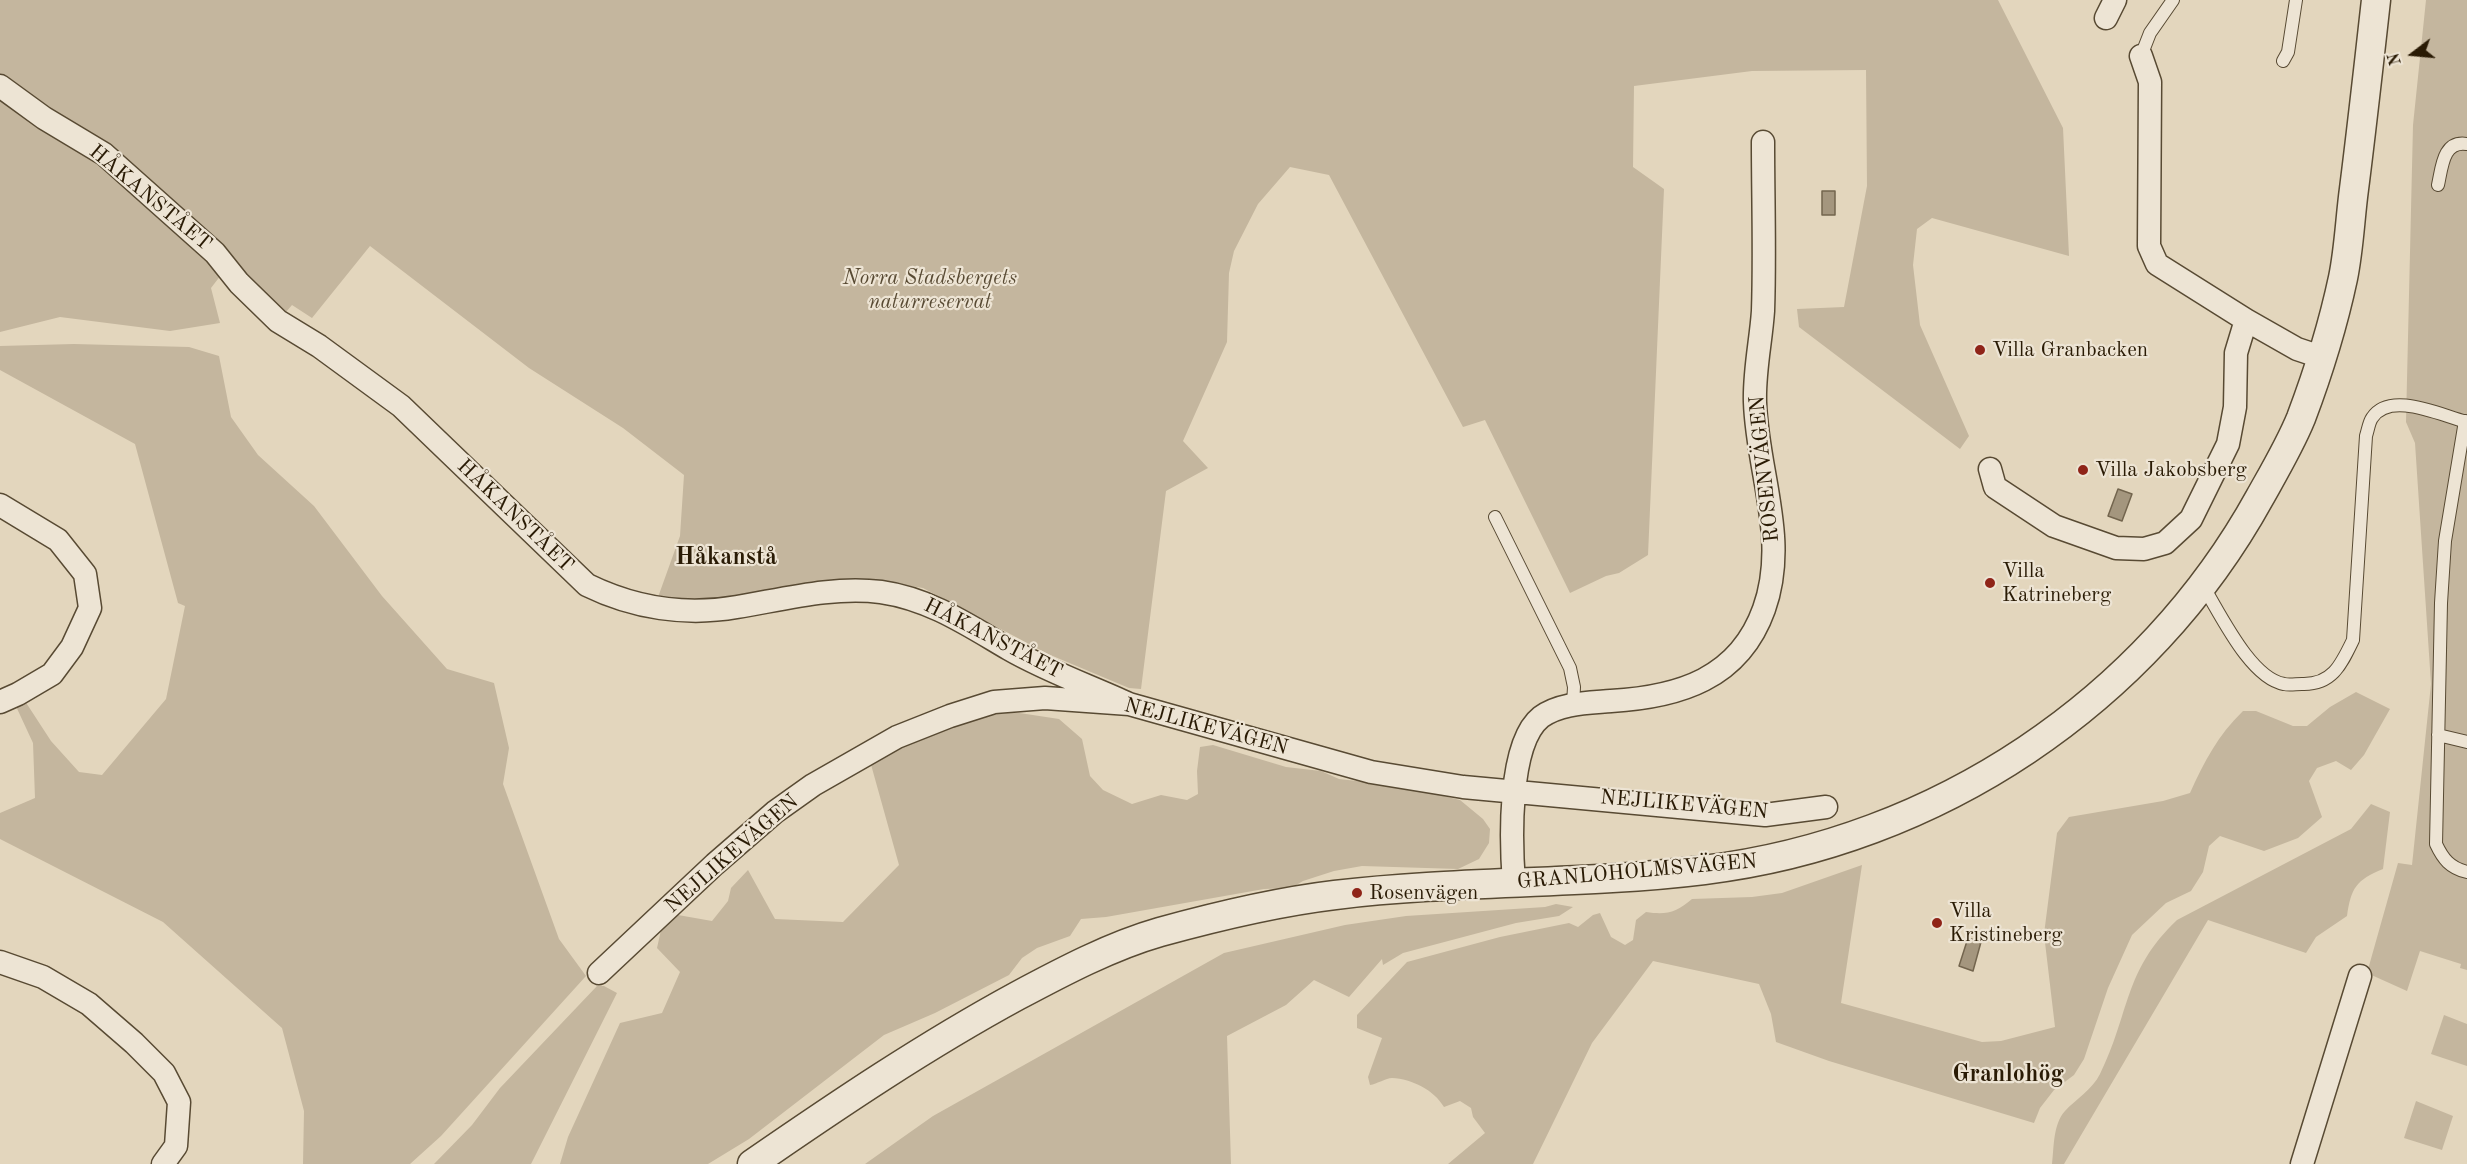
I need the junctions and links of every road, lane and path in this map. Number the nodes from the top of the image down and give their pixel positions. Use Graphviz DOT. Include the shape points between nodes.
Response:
graph roads {
  1 [pos="2173,0"];
  2 [pos="2295,0"];
  3 [pos="2376,0"];
  4 [pos="2142,56"];
  5 [pos="2283,61"];
  6 [pos="0,86"];
  7 [pos="1762,142"];
  8 [pos="2467,144"];
  9 [pos="2438,185"];
  10 [pos="2246,320"];
  11 [pos="2321,357"];
  12 [pos="2466,422"];
  13 [pos="1990,470"];
  14 [pos="0,505"];
  15 [pos="1495,516"];
  16 [pos="2203,586"];
  17 [pos="0,702"];
  18 [pos="1129,704"];
  19 [pos="1573,705"];
  20 [pos="2438,735"];
  21 [pos="2467,742"];
  22 [pos="1515,791"];
  23 [pos="1826,807"];
  24 [pos="2467,872"];
  25 [pos="1514,884"];
  26 [pos="0,962"];
  27 [pos="599,973"];
  28 [pos="2360,976"];
  29 [pos="163,1164"];
  30 [pos="752,1164"];
  31 [pos="2302,1164"];
  1 -- 4 [label="lane" via="2150,33"];
  2 -- 5 [label="lane" via="2288,52"];
  3 -- 11 [label="street, GRANLOHOLMSVÄGEN" via="2343,277"];
  4 -- 10 [label="street" via="2150,82 2149,246 2157,264"];
  6 -- 18 [label="street, HÅKANSTÅET" via="104,154 215,253 278,321 401,406 587,585 654,608 691,612 840,591 881,592 922,601 981,629 1010,649"];
  7 -- 19 [label="street, ROSENVÄGEN" via="1763,311 1755,401 1774,530 1773,574 1764,610 1747,641 1724,668 1698,685 1664,695"];
  8 -- 9 [label="lane" via="2458,142 2449,148"];
  10 -- 11 [label="street" via="2297,349"];
  10 -- 13 [label="street" via="2236,353 2235,407 2228,444 2191,519 2165,543 2144,549 2116,548 2054,526 1995,487"];
  11 -- 16 [label="street, GRANLOHOLMSVÄGEN" via="2299,422 2276,468 2245,525"];
  12 -- 16 [label="lane" via="2399,403 2387,406 2373,417 2366,436 2353,640 2340,667 2318,685 2282,684 2258,669"];
  12 -- 20 [label="lane" via="2445,541"];
  14 -- 17 [label="street" via="58,540 85,574 90,608 72,647 52,674"];
  15 -- 19 [label="lane" via="1570,669"];
  16 -- 25 [label="street, GRANLOHOLMSVÄGEN" via="2144,654 2052,733 1967,788 1897,820 1811,850 1757,862 1702,871"];
  18 -- 22 [label="street, NEJLIKEVÄGEN" via="1371,772"];
  18 -- 27 [label="street, NEJLIKEVÄGEN" via="1045,698 994,702 897,737 813,785 775,812"];
  19 -- 22 [label="street, ROSENVÄGEN" via="1558,707 1540,718 1528,735 1517,767"];
  20 -- 21 [label="lane"];
  20 -- 24 [label="lane" via="2436,844 2443,860"];
  22 -- 23 [label="street, NEJLIKEVÄGEN" via="1765,815"];
  22 -- 25 [label="street, ROSENVÄGEN"];
  25 -- 30 [label="street, GRANLOHOLMSVÄGEN" via="1338,894 1240,911 1152,934 1060,973 924,1048"];
  26 -- 29 [label="street" via="44,977 89,1004 164,1073 179,1102 176,1146"];
  28 -- 31 [label="street"];
}
